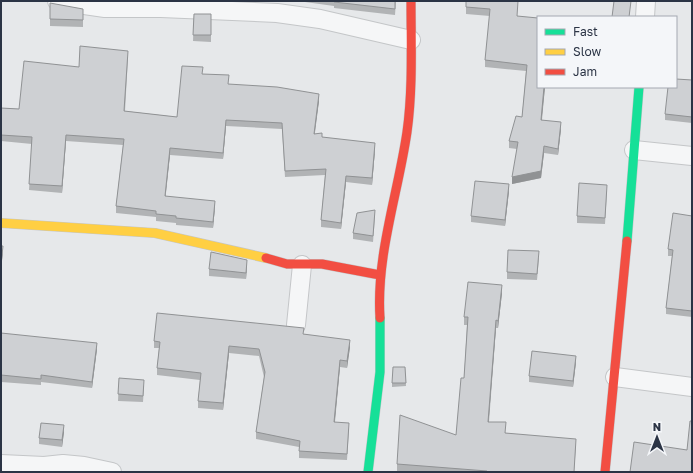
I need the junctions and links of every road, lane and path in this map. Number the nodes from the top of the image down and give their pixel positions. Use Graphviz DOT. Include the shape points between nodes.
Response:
graph roads {
  1 [pos="58,1"];
  2 [pos="411,1"];
  3 [pos="646,1"];
  4 [pos="184,5"];
  5 [pos="645,16"];
  6 [pos="411,40"];
  7 [pos="639,88"];
  8 [pos="634,150"];
  9 [pos="692,156"];
  10 [pos="1,222"];
  11 [pos="302,266"];
  12 [pos="380,274"];
  13 [pos="296,325"];
  14 [pos="615,377"];
  15 [pos="692,387"];
  16 [pos="1,464"];
  17 [pos="112,472"];
  18 [pos="368,472"];
  19 [pos="605,472"];
  1 -- 4 [label="street" via="105,8"];
  2 -- 6 [label="street"];
  3 -- 5 [label="street"];
  4 -- 6 [label="street" via="320,19"];
  6 -- 12 [label="street" via="407,131"];
  7 -- 8 [label="street"];
  8 -- 9 [label="street"];
  8 -- 14 [label="street"];
  10 -- 11 [label="street" via="155,232"];
  11 -- 12 [label="street" via="322,264"];
  11 -- 13 [label="street"];
  12 -- 18 [label="street" via="378,296 381,358 377,412"];
  14 -- 15 [label="street"];
  14 -- 19 [label="street"];
  16 -- 17 [label="street" via="63,464"];
}
